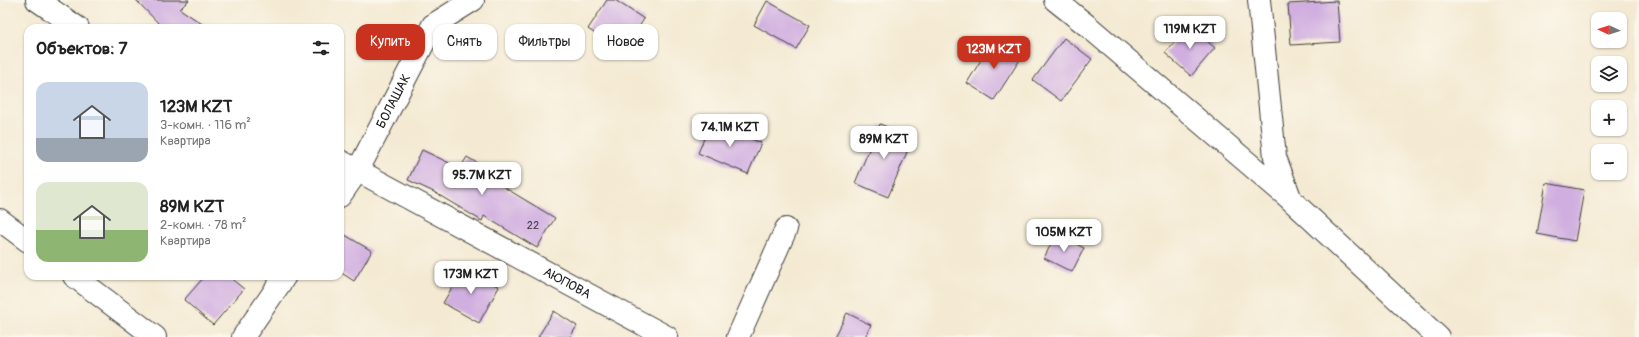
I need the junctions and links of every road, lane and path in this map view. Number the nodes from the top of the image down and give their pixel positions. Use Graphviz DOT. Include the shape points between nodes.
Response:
graph roads {
  1 [pos="37,0"];
  2 [pos="473,0"];
  3 [pos="1055,0"];
  4 [pos="1259,0"];
  5 [pos="72,24"];
  6 [pos="349,166"];
  7 [pos="344,183"];
  8 [pos="1291,200"];
  9 [pos="0,220"];
  10 [pos="786,229"];
  11 [pos="24,238"];
  12 [pos="79,280"];
  13 [pos="282,280"];
  14 [pos="155,337"];
  15 [pos="243,337"];
  16 [pos="667,337"];
  17 [pos="738,337"];
  18 [pos="1438,337"];
  1 -- 5 [label="street"];
  2 -- 6 [label="street, БОЛАШАК" via="433,25"];
  3 -- 8 [label="street" via="1090,27"];
  4 -- 8 [label="street" via="1275,156"];
  6 -- 7 [label="street, БОЛАШАК"];
  6 -- 16 [label="street, АЮПОВА"];
  8 -- 18 [label="street"];
  9 -- 11 [label="street"];
  10 -- 17 [label="street"];
  12 -- 14 [label="street"];
  13 -- 15 [label="street"];
}
